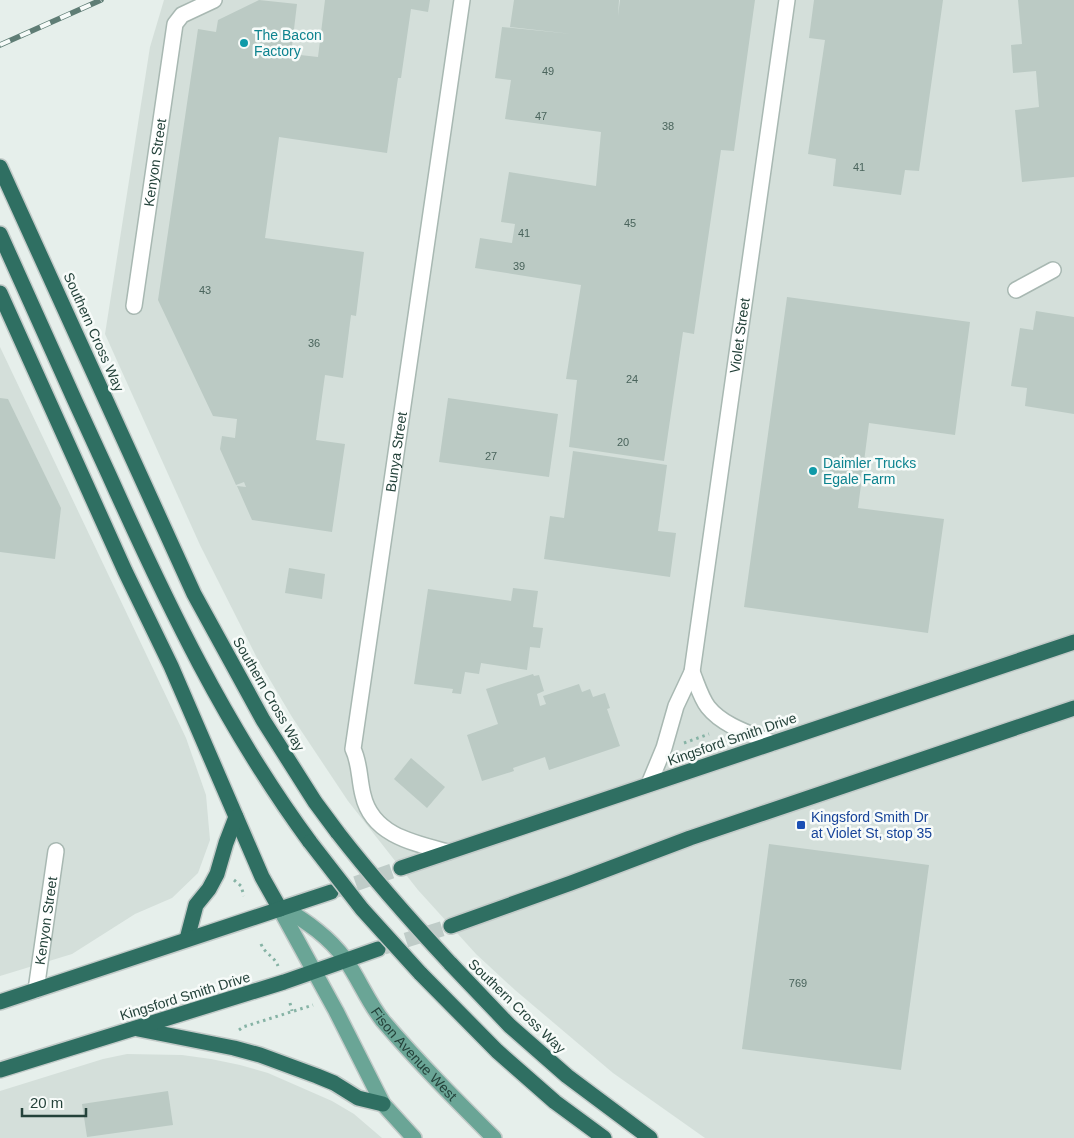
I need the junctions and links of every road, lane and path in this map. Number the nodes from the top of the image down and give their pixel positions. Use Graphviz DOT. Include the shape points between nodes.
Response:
graph roads {
  1 [pos="214,0"];
  2 [pos="462,0"];
  3 [pos="787,0"];
  4 [pos="0,168"];
  5 [pos="0,234"];
  6 [pos="1053,270"];
  7 [pos="1016,290"];
  8 [pos="0,293"];
  9 [pos="134,306"];
  10 [pos="1074,642"];
  11 [pos="692,672"];
  12 [pos="1074,708"];
  13 [pos="709,734"];
  14 [pos="772,743"];
  15 [pos="680,744"];
  16 [pos="649,784"];
  17 [pos="236,816"];
  18 [pos="56,851"];
  19 [pos="448,852"];
  20 [pos="401,868"];
  21 [pos="227,878"];
  22 [pos="330,892"];
  23 [pos="244,896"];
  24 [pos="282,909"];
  25 [pos="451,926"];
  26 [pos="187,939"];
  27 [pos="261,944"];
  28 [pos="378,949"];
  29 [pos="345,960"];
  30 [pos="278,966"];
  31 [pos="314,972"];
  32 [pos="36,990"];
  33 [pos="0,1002"];
  34 [pos="290,1003"];
  35 [pos="318,1003"];
  36 [pos="292,1011"];
  37 [pos="136,1028"];
  38 [pos="238,1033"];
  39 [pos="0,1070"];
  40 [pos="383,1104"];
  41 [pos="414,1138"];
  42 [pos="494,1138"];
  43 [pos="604,1138"];
  44 [pos="650,1138"];
  1 -- 9 [label="street, Kenyon Street" via="188,12 178,20 174,32"];
  2 -- 19 [label="street, Bunya Street" via="353,749 364,800 378,824 402,838"];
  3 -- 11 [label="street, Violet Street"];
  4 -- 44 [label="highway, Southern Cross Way, bridge" via="194,594 232,667 315,802 399,908 510,1026"];
  5 -- 43 [label="highway, bridge" via="171,612 236,732 275,793 362,909 420,973 512,1064 555,1102"];
  6 -- 7 [label="street"];
  8 -- 17 [label="highway"];
  10 -- 14 [label="highway, Kingsford Smith Drive"];
  11 -- 14 [label="street" via="704,700 716,715"];
  11 -- 16 [label="street, Violet Street" via="676,706"];
  12 -- 25 [label="highway" via="690,838"];
  13 -- 15 [label="path"];
  14 -- 16 [label="highway, Kingsford Smith Drive"];
  16 -- 19 [label="highway, Kingsford Smith Drive"];
  17 -- 24 [label="highway" via="262,877"];
  17 -- 26 [label="highway" via="218,874 196,905"];
  18 -- 32 [label="street, Kenyon Street"];
  19 -- 20 [label="highway, Kingsford Smith Drive"];
  21 -- 23 [label="path" via="241,886"];
  22 -- 24 [label="highway"];
  24 -- 26 [label="highway"];
  24 -- 29 [label="main road, Fison Avenue West" via="319,932"];
  24 -- 31 [label="main road"];
  26 -- 32 [label="highway"];
  27 -- 30 [label="path"];
  28 -- 29 [label="highway, Kingsford Smith Drive"];
  29 -- 31 [label="highway, Kingsford Smith Drive"];
  29 -- 42 [label="main road, Fison Avenue West" via="367,997 411,1054"];
  31 -- 37 [label="highway, Kingsford Smith Drive"];
  31 -- 40 [label="main road"];
  32 -- 33 [label="highway"];
  34 -- 36 [label="path"];
  35 -- 36 [label="path"];
  36 -- 38 [label="path" via="243,1027"];
  37 -- 39 [label="highway, Kingsford Smith Drive"];
  37 -- 40 [label="highway" via="260,1055 317,1076 358,1098"];
  40 -- 41 [label="main road"];
}
